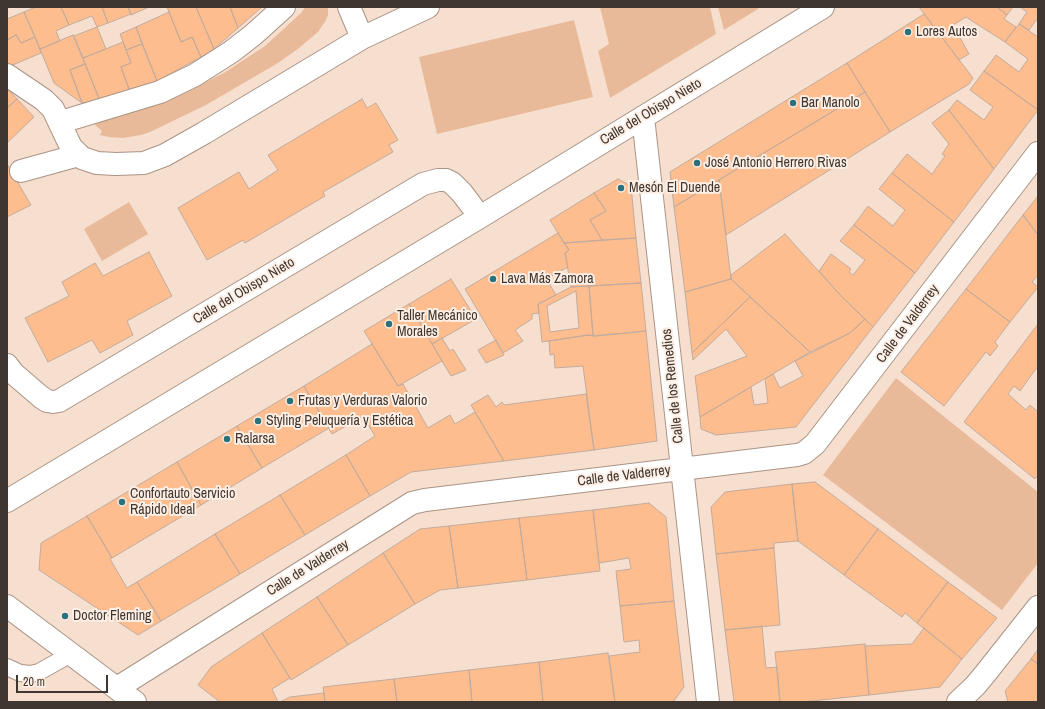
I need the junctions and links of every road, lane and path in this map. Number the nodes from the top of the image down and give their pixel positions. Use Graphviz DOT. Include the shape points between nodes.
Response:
graph roads {
  1 [pos="284,7"];
  2 [pos="349,7"];
  3 [pos="428,7"];
  4 [pos="823,7"];
  5 [pos="362,38"];
  6 [pos="7,75"];
  7 [pos="643,117"];
  8 [pos="61,122"];
  9 [pos="1038,153"];
  10 [pos="79,155"];
  11 [pos="21,171"];
  12 [pos="480,217"];
  13 [pos="7,365"];
  14 [pos="682,469"];
  15 [pos="7,501"];
  16 [pos="7,606"];
  17 [pos="1038,607"];
  18 [pos="71,654"];
  19 [pos="7,667"];
  20 [pos="117,688"];
  21 [pos="135,702"];
  22 [pos="708,702"];
  23 [pos="958,702"];
  1 -- 8 [label="street" via="231,52 195,75 160,92"];
  2 -- 5 [label="street"];
  3 -- 5 [label="street"];
  4 -- 7 [label="street, Calle del Obispo Nieto"];
  5 -- 10 [label="street" via="228,120 155,160 135,164 97,163"];
  6 -- 8 [label="street" via="50,105"];
  7 -- 12 [label="street, Calle del Obispo Nieto"];
  7 -- 14 [label="street, Calle de los Remedios"];
  8 -- 10 [label="street" via="71,147"];
  9 -- 14 [label="street, Calle de Valderrey" via="810,450 797,455"];
  10 -- 11 [label="street"];
  12 -- 13 [label="street, Calle del Obispo Nieto" via="452,183 438,180 423,184 59,401 47,401 41,397"];
  12 -- 15 [label="street, Calle del Obispo Nieto"];
  14 -- 20 [label="street, Calle de Valderrey" via="412,503"];
  14 -- 22 [label="street, Calle de los Remedios"];
  16 -- 18 [label="street"];
  17 -- 23 [label="street" via="975,686"];
  18 -- 19 [label="lane" via="31,674 20,673"];
  18 -- 20 [label="street"];
  20 -- 21 [label="street"];
}
